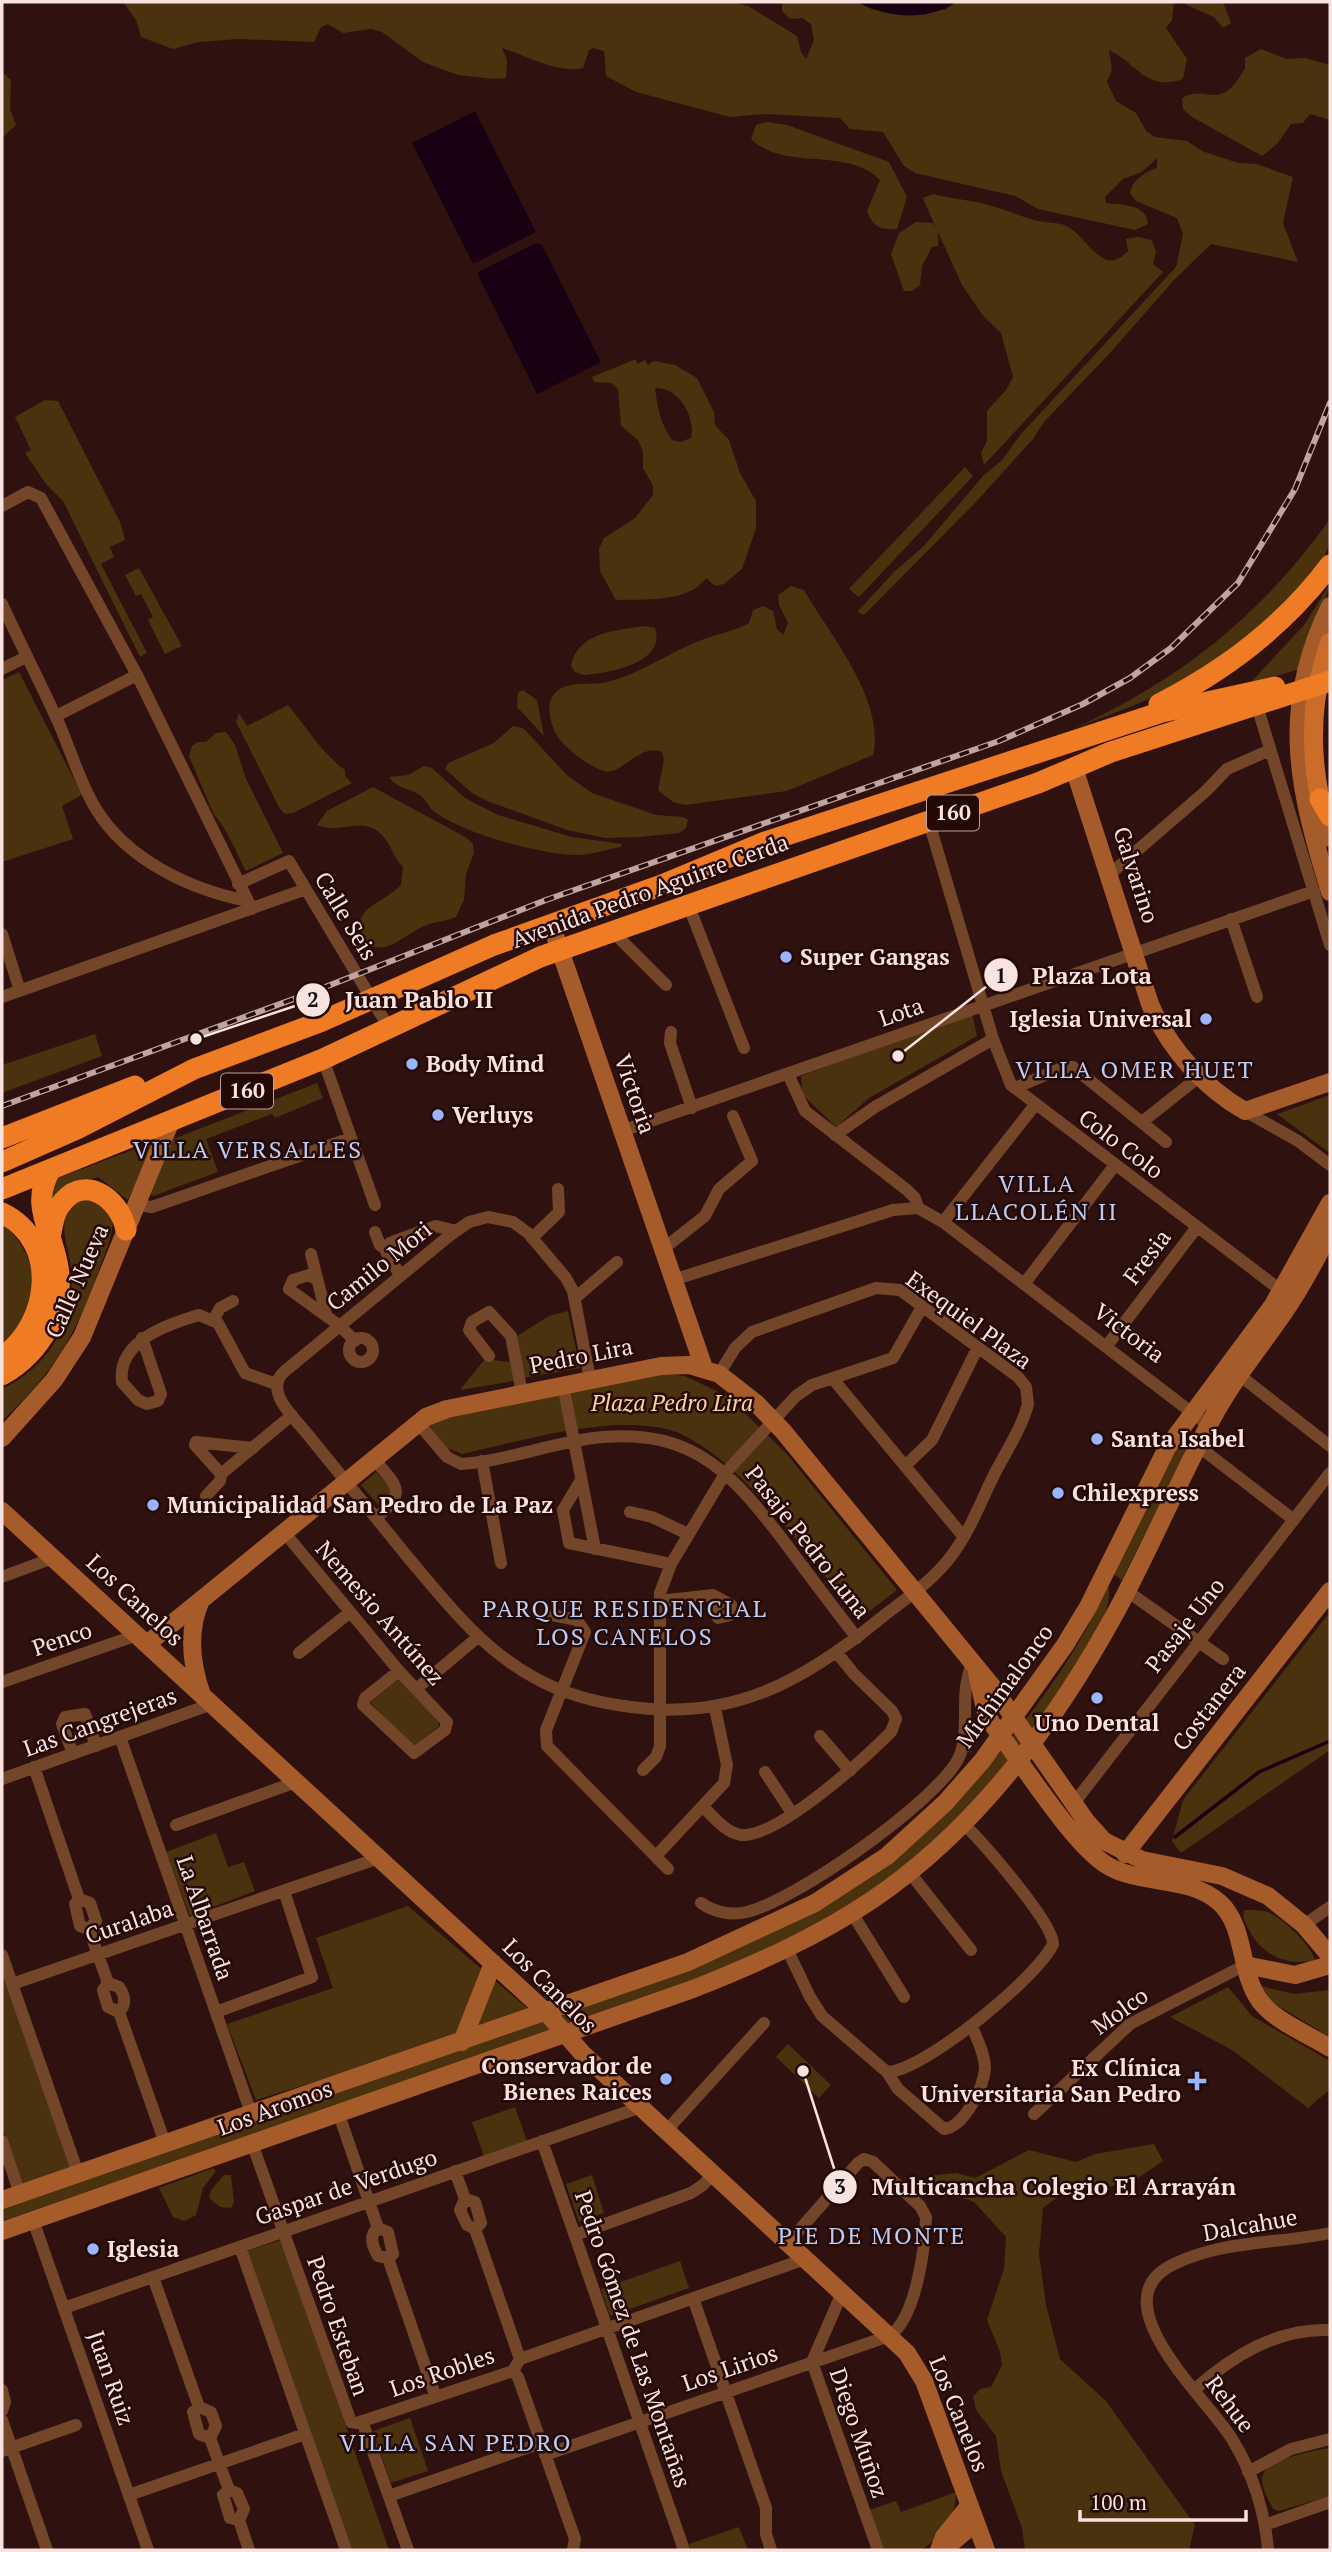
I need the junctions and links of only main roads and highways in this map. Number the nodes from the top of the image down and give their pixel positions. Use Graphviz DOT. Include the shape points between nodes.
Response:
graph roads {
  1 [pos="1330,565"];
  2 [pos="1330,606"];
  3 [pos="1330,642"];
  4 [pos="1330,668"];
  5 [pos="1330,681"];
  6 [pos="1286,690"];
  7 [pos="1098,733"];
  8 [pos="1074,768"];
  9 [pos="1325,808"];
  10 [pos="1330,838"];
  11 [pos="1322,892"];
  12 [pos="551,924"];
  13 [pos="559,950"];
  14 [pos="194,1069"];
  15 [pos="1330,1082"];
  16 [pos="170,1122"];
  17 [pos="2,1138"];
  18 [pos="2,1162"];
  19 [pos="51,1169"];
  20 [pos="2,1189"];
  21 [pos="1330,1203"];
  22 [pos="2,1213"];
  23 [pos="126,1230"];
  24 [pos="1330,1232"];
  25 [pos="50,1239"];
  26 [pos="1287,1295"];
  27 [pos="2,1357"];
  28 [pos="1233,1370"];
  29 [pos="711,1371"];
  30 [pos="2,1375"];
  31 [pos="2,1438"];
  32 [pos="2,1511"];
  33 [pos="1330,1591"];
  34 [pos="201,1600"];
  35 [pos="142,1640"];
  36 [pos="974,1663"];
  37 [pos="207,1700"];
  38 [pos="1013,1718"];
  39 [pos="1001,1736"];
  40 [pos="1031,1743"];
  41 [pos="1020,1760"];
  42 [pos="1125,1854"];
  43 [pos="1233,1879"];
  44 [pos="1220,1903"];
  45 [pos="1330,1956"];
  46 [pos="493,1963"];
  47 [pos="1245,1965"];
  48 [pos="1330,1965"];
  49 [pos="547,2013"];
  50 [pos="565,2034"];
  51 [pos="462,2042"];
  52 [pos="1330,2048"];
  53 [pos="306,2095"];
  54 [pos="315,2120"];
  55 [pos="78,2174"];
  56 [pos="2,2200"];
  57 [pos="88,2201"];
  58 [pos="2,2231"];
  59 [pos="972,2514"];
  60 [pos="941,2550"];
  61 [pos="986,2550"];
  1 -- 7 [label="highway" via="1287,614 1232,661 1165,701"];
  2 -- 11 [label="main road" via="1307,667 1297,731 1302,789"];
  3 -- 9 [label="main road" via="1313,712 1313,755"];
  4 -- 6 [label="highway, Avenida Pedro Aguirre Cerda / 160"];
  5 -- 6 [label="highway, Avenida Pedro Aguirre Cerda / 160"];
  6 -- 7 [label="highway, Avenida Pedro Aguirre Cerda / 160" via="1177,708"];
  6 -- 8 [label="highway, Avenida Pedro Aguirre Cerda / 160" via="1257,706"];
  7 -- 12 [label="highway, Avenida Pedro Aguirre Cerda / 160" via="778,837"];
  8 -- 13 [label="highway, Avenida Pedro Aguirre Cerda / 160"];
  8 -- 15 [label="main road, Galvarino" via="1160,1025 1200,1076 1245,1111"];
  9 -- 10 [label="main road"];
  12 -- 13 [label="main road, Victoria"];
  12 -- 14 [label="highway, Avenida Pedro Aguirre Cerda / 160"];
  13 -- 16 [label="highway, Avenida Pedro Aguirre Cerda / 160" via="323,1059"];
  13 -- 29 [label="main road, Victoria" via="673,1280"];
  14 -- 17 [label="highway" via="154,1079"];
  14 -- 18 [label="highway, Avenida Pedro Aguirre Cerda / 160"];
  16 -- 19 [label="highway, Avenida Pedro Aguirre Cerda / 160"];
  16 -- 23 [label="main road, Calle Nueva"];
  19 -- 20 [label="highway, Avenida Pedro Aguirre Cerda / 160"];
  19 -- 25 [label="highway" via="40,1203"];
  21 -- 26 [label="main road, Michimalonco"];
  22 -- 27 [label="highway" via="29,1238 43,1278 33,1323 18,1345"];
  23 -- 25 [label="highway" via="111,1199 97,1192 82,1192 60,1206"];
  23 -- 31 [label="main road, Calle Nueva" via="74,1352"];
  24 -- 26 [label="main road, Michimalonco"];
  25 -- 30 [label="highway" via="59,1273 53,1315 32,1352"];
  26 -- 28 [label="main road, Michimalonco"];
  28 -- 38 [label="main road, Michimalonco" via="1192,1412 1161,1460 1079,1624"];
  28 -- 40 [label="main road, Michimalonco" via="1127,1591 1090,1657"];
  29 -- 34 [label="main road, Pedro Lira" via="681,1364 661,1366 447,1409 418,1423"];
  29 -- 36 [label="main road" via="774,1421"];
  32 -- 35 [label="main road, Los Canelos"];
  33 -- 42 [label="main road, Costanera"];
  34 -- 35 [label="main road, Pedro Lira"];
  34 -- 37 [label="main road" via="192,1643 194,1670"];
  35 -- 37 [label="main road, Los Canelos"];
  36 -- 38 [label="main road"];
  36 -- 39 [label="main road" via="986,1713"];
  37 -- 46 [label="main road, Los Canelos"];
  38 -- 39 [label="main road, Michimalonco"];
  38 -- 40 [label="main road"];
  39 -- 41 [label="main road"];
  39 -- 49 [label="main road, Michimalonco" via="928,1820 839,1889 728,1945"];
  40 -- 41 [label="main road, Michimalonco"];
  40 -- 42 [label="main road" via="1104,1841"];
  41 -- 44 [label="main road" via="1080,1842 1100,1861 1129,1875 1198,1890"];
  41 -- 50 [label="main road, Michimalonco" via="964,1824 909,1873 852,1913 787,1949 705,1984"];
  42 -- 43 [label="main road"];
  43 -- 44 [label="main road" via="1222,1891"];
  43 -- 45 [label="main road" via="1268,1896 1304,1925"];
  44 -- 47 [label="main road" via="1234,1927"];
  46 -- 49 [label="main road, Los Canelos"];
  46 -- 51 [label="main road"];
  47 -- 48 [label="main road" via="1295,1975"];
  47 -- 52 [label="main road" via="1264,2006"];
  49 -- 50 [label="main road, Los Canelos"];
  49 -- 51 [label="main road, Los Aromos"];
  50 -- 54 [label="main road, Los Aromos"];
  50 -- 59 [label="main road, Los Canelos" via="907,2353 925,2381"];
  51 -- 53 [label="main road, Los Aromos"];
  53 -- 54 [label="main road"];
  53 -- 55 [label="main road, Los Aromos"];
  54 -- 57 [label="main road, Los Aromos"];
  55 -- 56 [label="main road, Los Aromos"];
  55 -- 57 [label="main road"];
  57 -- 58 [label="main road, Los Aromos"];
  59 -- 60 [label="main road"];
  59 -- 61 [label="main road, Los Canelos"];
}
